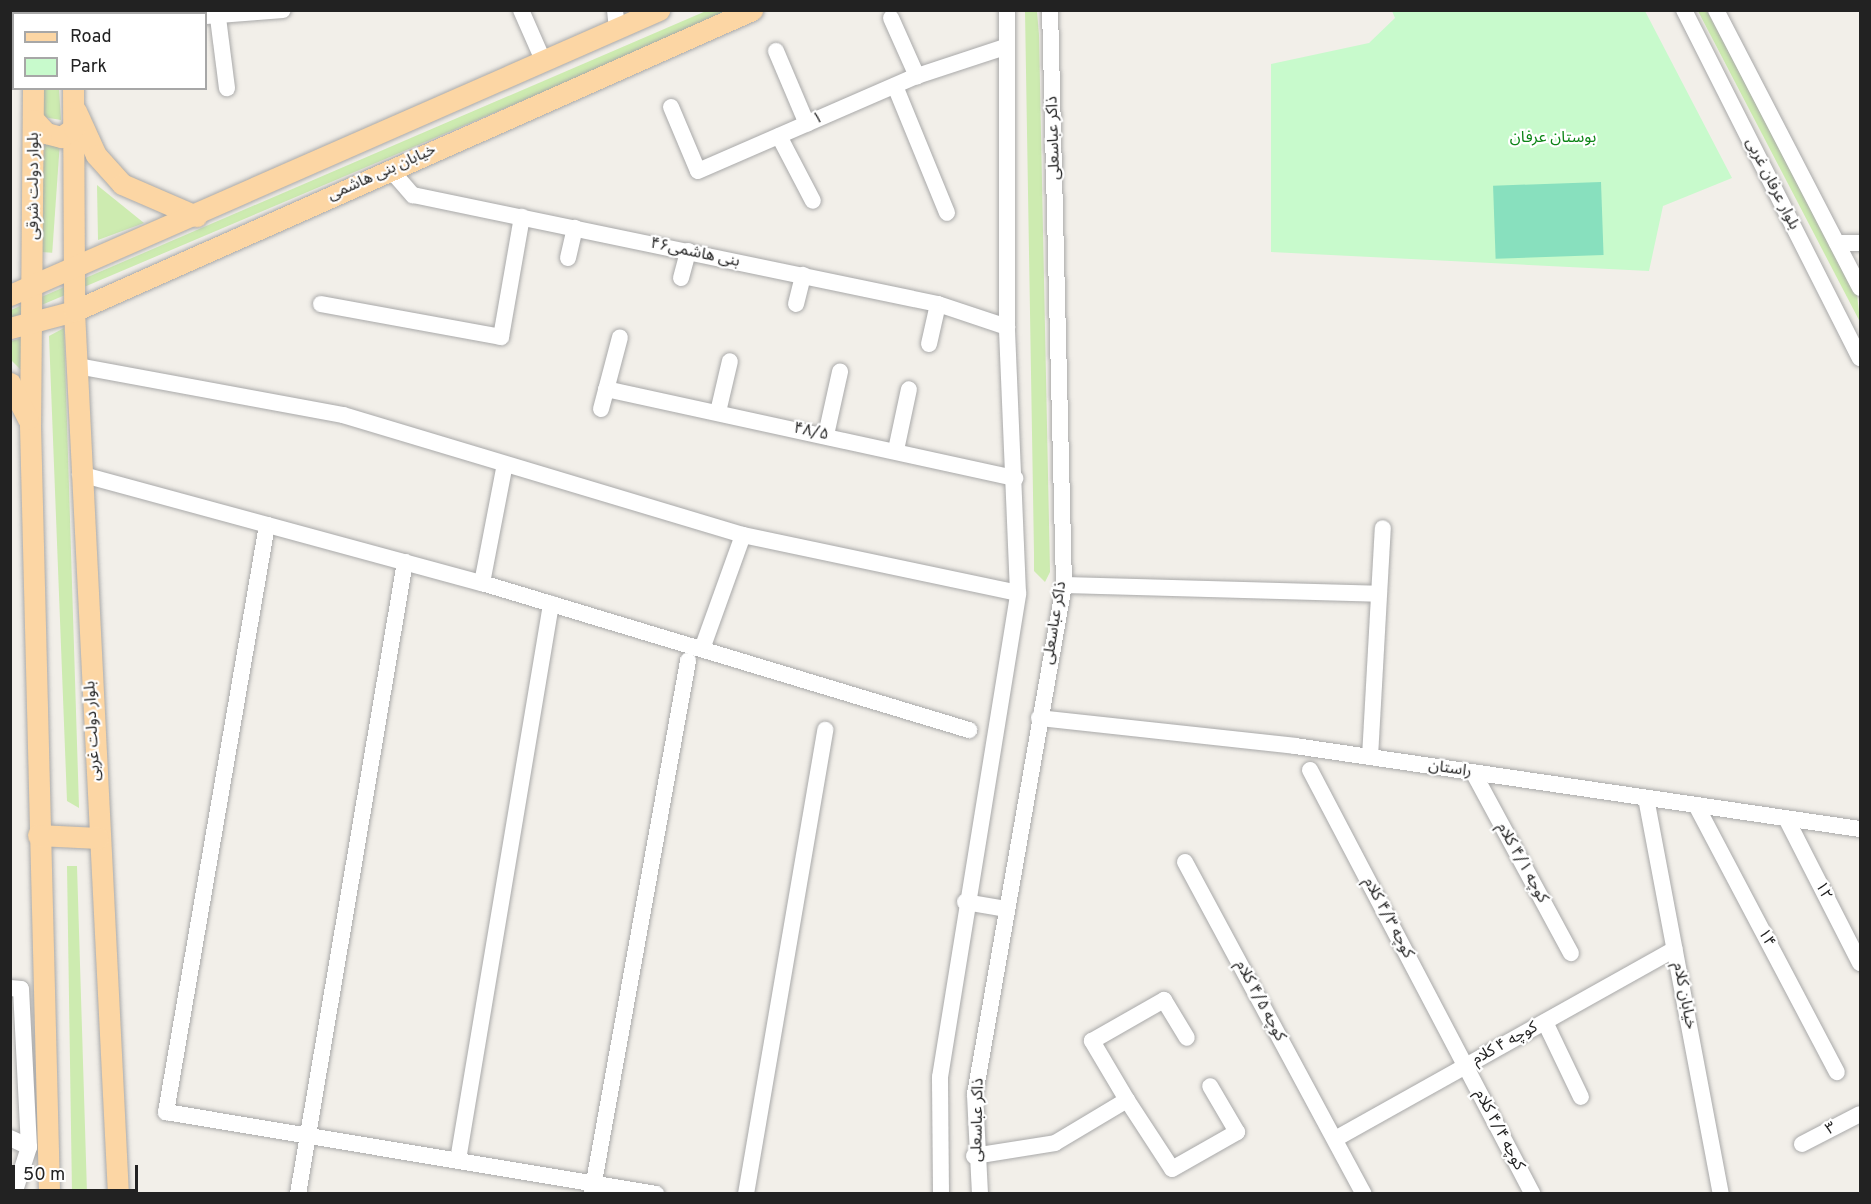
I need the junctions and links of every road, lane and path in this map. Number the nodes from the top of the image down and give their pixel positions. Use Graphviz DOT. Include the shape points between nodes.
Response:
graph roads {
  1 [pos="283,10"];
  2 [pos="521,10"];
  3 [pos="659,10"];
  4 [pos="752,10"];
  5 [pos="1007,10"];
  6 [pos="1050,10"];
  7 [pos="1684,10"];
  8 [pos="1716,10"];
  9 [pos="213,14"];
  10 [pos="891,18"];
  11 [pos="616,19"];
  12 [pos="1005,46"];
  13 [pos="776,51"];
  14 [pos="543,60"];
  15 [pos="917,76"];
  16 [pos="895,86"];
  17 [pos="227,88"];
  18 [pos="33,90"];
  19 [pos="74,97"];
  20 [pos="671,106"];
  21 [pos="34,120"];
  22 [pos="807,124"];
  23 [pos="779,136"];
  24 [pos="390,169"];
  25 [pos="813,201"];
  26 [pos="947,213"];
  27 [pos="196,216"];
  28 [pos="522,218"];
  29 [pos="575,228"];
  30 [pos="1837,243"];
  31 [pos="1860,243"];
  32 [pos="688,251"];
  33 [pos="568,258"];
  34 [pos="73,268"];
  35 [pos="803,275"];
  36 [pos="681,278"];
  37 [pos="33,283"];
  38 [pos="1860,288"];
  39 [pos="10,295"];
  40 [pos="321,304"];
  41 [pos="796,304"];
  42 [pos="938,304"];
  43 [pos="74,311"];
  44 [pos="33,324"];
  45 [pos="1007,327"];
  46 [pos="10,328"];
  47 [pos="620,337"];
  48 [pos="928,344"];
  49 [pos="1860,358"];
  50 [pos="730,361"];
  51 [pos="78,366"];
  52 [pos="840,372"];
  53 [pos="10,382"];
  54 [pos="606,389"];
  55 [pos="909,389"];
  56 [pos="601,409"];
  57 [pos="718,412"];
  58 [pos="30,425"];
  59 [pos="826,435"];
  60 [pos="896,450"];
  61 [pos="505,464"];
  62 [pos="80,474"];
  63 [pos="1015,478"];
  64 [pos="267,525"];
  65 [pos="1383,528"];
  66 [pos="743,535"];
  67 [pos="405,562"];
  68 [pos="482,583"];
  69 [pos="1064,585"];
  70 [pos="1018,593"];
  71 [pos="1379,594"];
  72 [pos="551,604"];
  73 [pos="702,649"];
  74 [pos="688,661"];
  75 [pos="1039,718"];
  76 [pos="825,730"];
  77 [pos="969,730"];
  78 [pos="1370,757"];
  79 [pos="1310,770"];
  80 [pos="1473,772"];
  81 [pos="1646,798"];
  82 [pos="1696,805"];
  83 [pos="1786,818"];
  84 [pos="1860,829"];
  85 [pos="38,835"];
  86 [pos="98,838"];
  87 [pos="1185,862"];
  88 [pos="965,902"];
  89 [pos="1006,909"];
  90 [pos="1675,949"];
  91 [pos="1571,953"];
  92 [pos="1860,963"];
  93 [pos="10,988"];
  94 [pos="1545,1022"];
  95 [pos="1187,1038"];
  96 [pos="1465,1066"];
  97 [pos="1837,1072"];
  98 [pos="1210,1086"];
  99 [pos="1581,1097"];
  100 [pos="1127,1100"];
  101 [pos="1860,1113"];
  102 [pos="308,1136"];
  103 [pos="10,1138"];
  104 [pos="1335,1140"];
  105 [pos="1802,1144"];
  106 [pos="29,1147"];
  107 [pos="974,1156"];
  108 [pos="458,1160"];
  109 [pos="593,1188"];
  110 [pos="14,1194"];
  111 [pos="49,1194"];
  112 [pos="118,1194"];
  113 [pos="298,1194"];
  114 [pos="656,1194"];
  115 [pos="746,1194"];
  116 [pos="941,1194"];
  117 [pos="980,1194"];
  118 [pos="1364,1194"];
  119 [pos="1533,1194"];
  120 [pos="1721,1194"];
  1 -- 9 [label="street"];
  2 -- 14 [label="street"];
  3 -- 11 [label="main road"];
  4 -- 24 [label="main road, خیابان بنی هاشمی"];
  5 -- 12 [label="street"];
  6 -- 69 [label="street, ذاکر عباسعلی"];
  7 -- 49 [label="street, بلوار عرفان غربی"];
  8 -- 30 [label="street, بلوار عرفان غربی"];
  9 -- 17 [label="street"];
  10 -- 15 [label="street"];
  11 -- 14 [label="main road"];
  12 -- 15 [label="street, ۱"];
  12 -- 45 [label="street"];
  13 -- 22 [label="street"];
  14 -- 27 [label="main road"];
  15 -- 16 [label="street, ۱"];
  16 -- 22 [label="street, ۱"];
  16 -- 26 [label="street"];
  18 -- 21 [label="main road, بلوار دولت شرقی"];
  19 -- 21 [label="main road" via="74,128 62,137 45,133"];
  19 -- 27 [label="main road" via="96,155 122,184"];
  19 -- 34 [label="main road"];
  20 -- 23 [label="street, ۱" via="698,171"];
  21 -- 37 [label="main road, بلوار دولت شرقی"];
  22 -- 23 [label="street, ۱"];
  23 -- 25 [label="street"];
  24 -- 28 [label="street, بنی هاشمی۴۶" via="413,195"];
  24 -- 43 [label="main road, خیابان بنی هاشمی"];
  27 -- 34 [label="main road"];
  28 -- 29 [label="street, بنی هاشمی۴۶"];
  28 -- 40 [label="street" via="501,338"];
  29 -- 32 [label="street, بنی هاشمی۴۶"];
  29 -- 33 [label="street"];
  30 -- 31 [label="street"];
  30 -- 38 [label="street, بلوار عرفان غربی"];
  32 -- 35 [label="street, بنی هاشمی۴۶"];
  32 -- 36 [label="street"];
  34 -- 37 [label="main road"];
  34 -- 43 [label="main road, بلوار دولت غربی"];
  35 -- 41 [label="street"];
  35 -- 42 [label="street, بنی هاشمی۴۶"];
  37 -- 39 [label="main road"];
  37 -- 44 [label="main road"];
  42 -- 45 [label="street, بنی هاشمی۴۶"];
  42 -- 48 [label="street"];
  43 -- 44 [label="main road, خیابان بنی هاشمی"];
  43 -- 51 [label="main road, بلوار دولت غربی"];
  44 -- 46 [label="main road, خیابان بنی هاشمی"];
  44 -- 58 [label="main road"];
  45 -- 63 [label="street"];
  47 -- 54 [label="street"];
  50 -- 57 [label="street"];
  51 -- 61 [label="street" via="343,415"];
  51 -- 62 [label="main road, بلوار دولت غربی"];
  52 -- 59 [label="street"];
  53 -- 58 [label="main road"];
  54 -- 56 [label="street"];
  54 -- 57 [label="street, ۴۸/۵"];
  55 -- 60 [label="street"];
  57 -- 59 [label="street, ۴۸/۵"];
  58 -- 85 [label="main road"];
  59 -- 60 [label="street, ۴۸/۵"];
  60 -- 63 [label="street, ۴۸/۵"];
  61 -- 66 [label="street"];
  61 -- 68 [label="street"];
  62 -- 64 [label="street"];
  62 -- 86 [label="main road, بلوار دولت غربی"];
  63 -- 70 [label="street"];
  64 -- 67 [label="street"];
  64 -- 102 [label="street" via="166,1112"];
  65 -- 71 [label="street"];
  66 -- 70 [label="street"];
  66 -- 73 [label="street"];
  67 -- 68 [label="street"];
  67 -- 102 [label="street"];
  68 -- 72 [label="street"];
  69 -- 71 [label="street"];
  69 -- 75 [label="street, ذاکر عباسعلی"];
  70 -- 88 [label="street"];
  71 -- 78 [label="street"];
  72 -- 73 [label="street"];
  72 -- 108 [label="street"];
  73 -- 77 [label="street"];
  74 -- 109 [label="street"];
  75 -- 78 [label="street, راستان"];
  75 -- 89 [label="street, ذاکر عباسعلی"];
  76 -- 115 [label="street"];
  78 -- 80 [label="street, راستان"];
  79 -- 96 [label="street, کوچه ۴/۳ کلام"];
  80 -- 81 [label="street, راستان"];
  80 -- 91 [label="street, کوچه ۴/۱ کلام"];
  81 -- 82 [label="street, راستان"];
  81 -- 90 [label="street, خیابان کلام"];
  82 -- 83 [label="street, راستان"];
  82 -- 97 [label="street, ۱۴"];
  83 -- 84 [label="street, راستان"];
  83 -- 92 [label="street, ۱۲"];
  85 -- 86 [label="main road"];
  85 -- 111 [label="main road"];
  86 -- 112 [label="main road, بلوار دولت غربی"];
  87 -- 104 [label="street, کوچه ۴/۵ کلام"];
  88 -- 89 [label="street"];
  88 -- 116 [label="street" via="940,1077"];
  89 -- 107 [label="street, ذاکر عباسعلی" via="975,1094"];
  90 -- 94 [label="street, کوچه ۴ کلام"];
  90 -- 120 [label="street, خیابان کلام"];
  93 -- 106 [label="street" via="21,989"];
  94 -- 96 [label="street, کوچه ۴ کلام"];
  94 -- 99 [label="street"];
  95 -- 100 [label="street" via="1164,1000 1092,1041"];
  96 -- 104 [label="street, کوچه ۴ کلام"];
  96 -- 119 [label="street, کوچه ۴/۴ کلام"];
  98 -- 100 [label="street" via="1237,1132 1172,1169"];
  100 -- 107 [label="street" via="1054,1143"];
  101 -- 105 [label="street, ۳"];
  102 -- 108 [label="street"];
  102 -- 113 [label="street"];
  103 -- 106 [label="street"];
  104 -- 118 [label="street, کوچه ۴/۵ کلام"];
  106 -- 110 [label="street"];
  107 -- 117 [label="street, ذاکر عباسعلی"];
  108 -- 109 [label="street"];
  109 -- 114 [label="street"];
}
